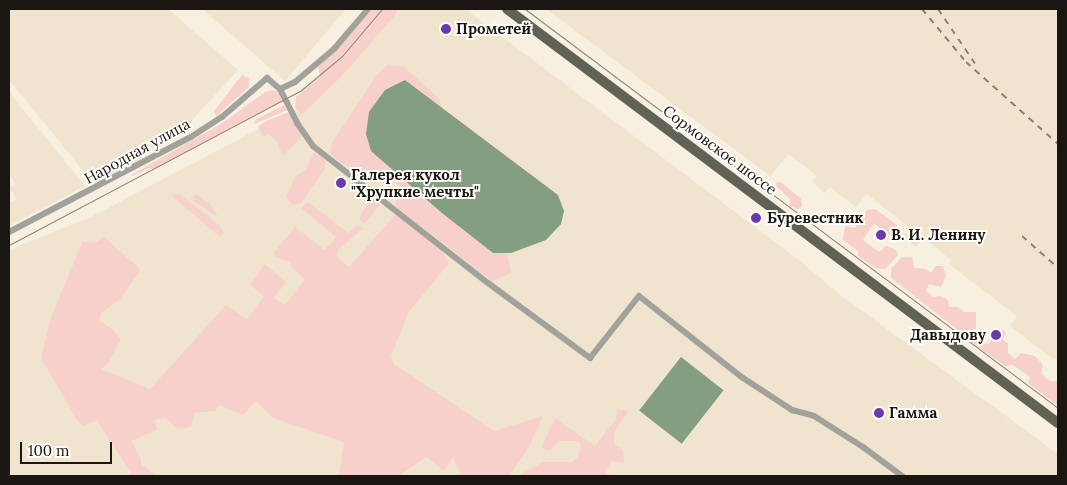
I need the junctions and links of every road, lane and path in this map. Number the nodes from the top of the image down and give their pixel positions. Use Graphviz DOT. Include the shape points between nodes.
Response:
graph roads {
  1 [pos="368,9"];
  2 [pos="507,9"];
  3 [pos="280,89"];
  4 [pos="9,232"];
  5 [pos="1058,424"];
  6 [pos="902,476"];
  1 -- 3 [label="street" via="334,49 296,82"];
  2 -- 5 [label="main road, Сормовское шоссе"];
  3 -- 4 [label="street, Народная улица" via="267,78 222,117 191,137"];
  3 -- 6 [label="street" via="313,146 590,358 639,296 743,378 792,410 814,416"];
}
